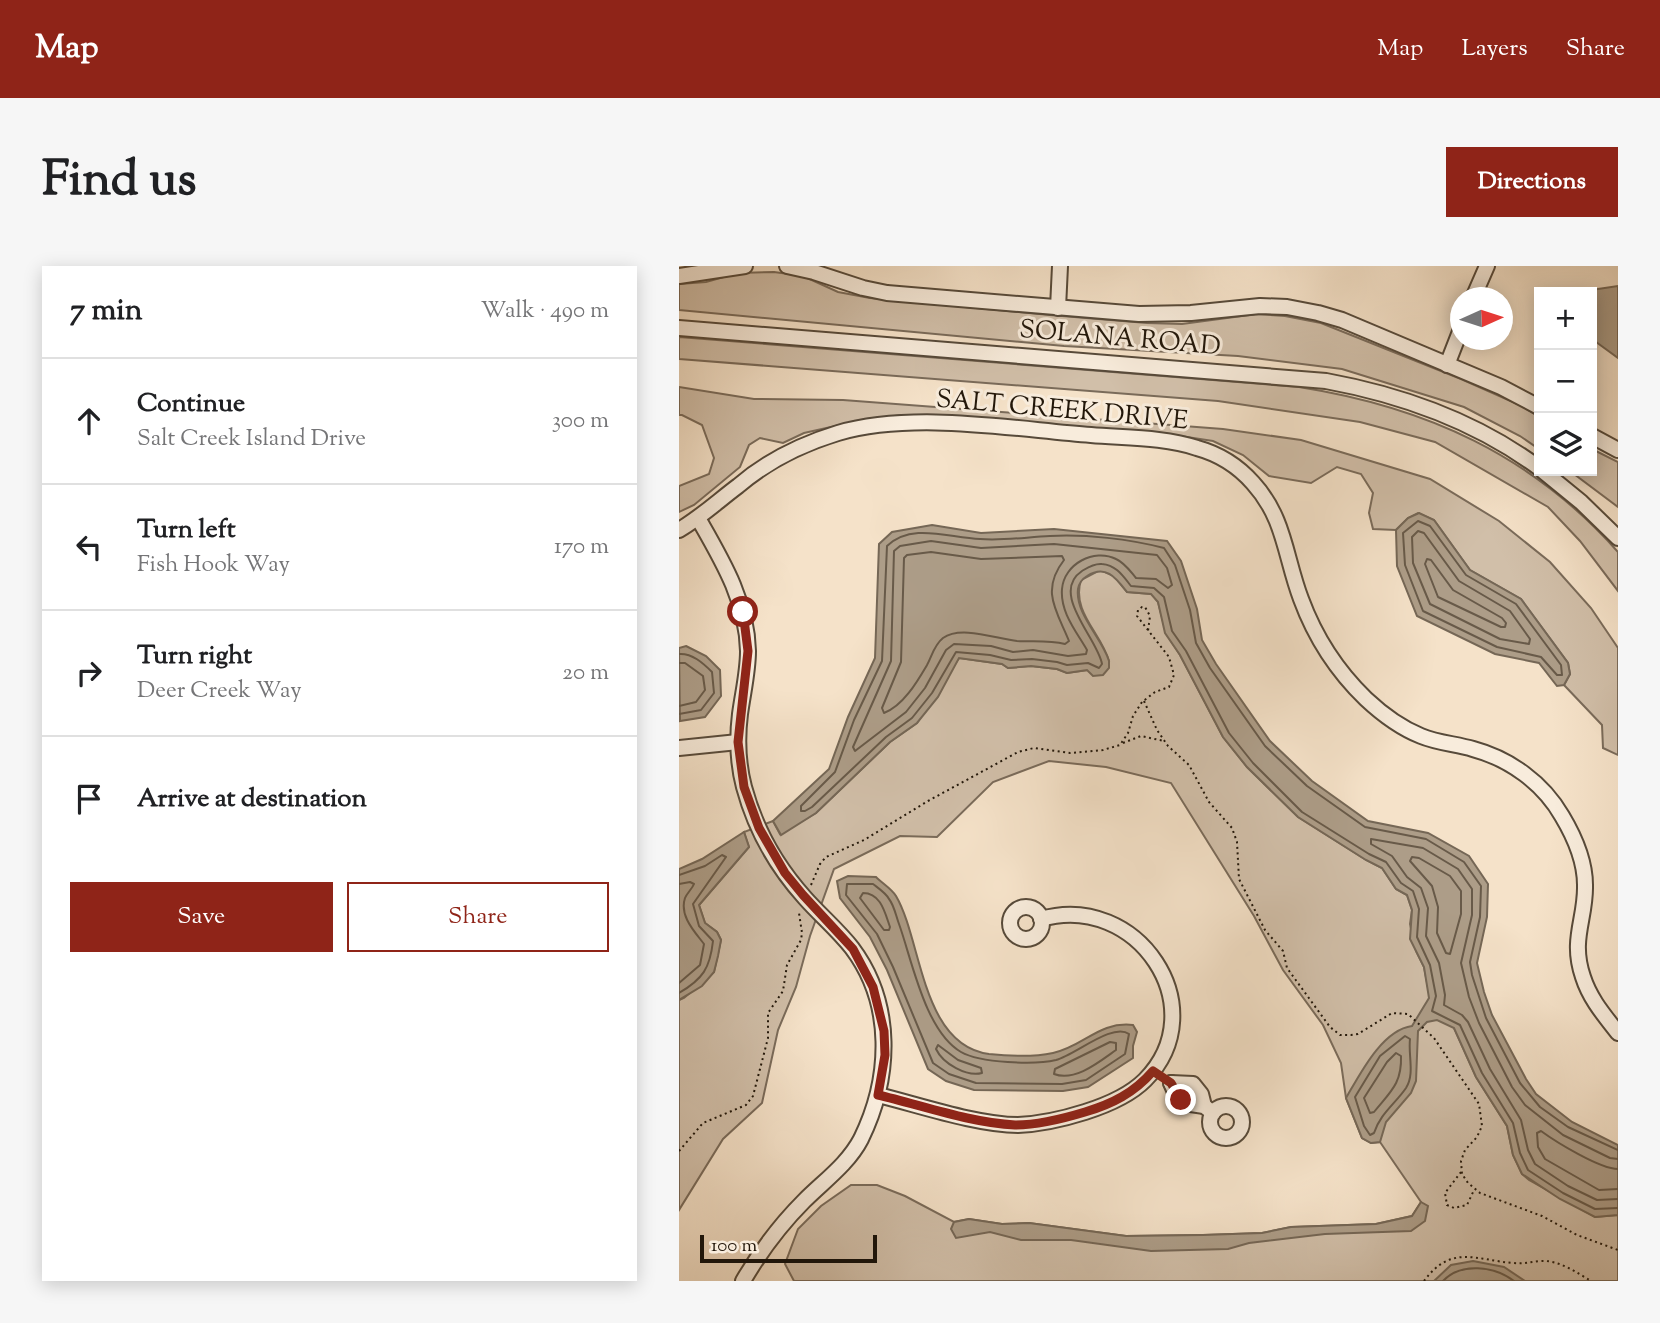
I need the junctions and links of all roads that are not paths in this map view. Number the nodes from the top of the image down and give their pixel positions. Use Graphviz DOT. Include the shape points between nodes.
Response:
graph roads {
  1 [pos="744,266"];
  2 [pos="787,266"];
  3 [pos="1060,266"];
  4 [pos="1487,266"];
  5 [pos="679,276"];
  6 [pos="1478,287"];
  7 [pos="1058,308"];
  8 [pos="679,328"];
  9 [pos="1453,350"];
  10 [pos="1447,365"];
  11 [pos="1534,404"];
  12 [pos="1597,439"];
  13 [pos="1618,450"];
  14 [pos="1534,465"];
  15 [pos="1548,476"];
  16 [pos="698,518"];
  17 [pos="679,530"];
  18 [pos="1618,538"];
  19 [pos="738,742"];
  20 [pos="679,748"];
  21 [pos="1041,919"];
  22 [pos="1617,1030"];
  23 [pos="1153,1071"];
  24 [pos="878,1095"];
  25 [pos="1208,1109"];
  26 [pos="743,1281"];
  1 -- 5 [label="street"];
  2 -- 7 [label="street" via="887,293"];
  3 -- 7 [label="street"];
  4 -- 6 [label="street"];
  7 -- 10 [label="street" via="1156,314 1287,307 1342,320"];
  8 -- 14 [label="street, SOLANA ROAD" via="1326,381 1384,394 1454,420"];
  9 -- 10 [label="street"];
  10 -- 11 [label="street"];
  12 -- 13 [label="street"];
  15 -- 18 [label="street, SOLANA ROAD"];
  16 -- 17 [label="street, SALT CREEK DRIVE"];
  16 -- 19 [label="street" via="736,589 746,630 747,675"];
  16 -- 22 [label="street, SALT CREEK DRIVE" via="783,456 837,433 888,424 956,424 1176,443 1215,455 1243,473 1266,499 1283,534 1313,627 1351,683 1404,728 1506,762 1535,783 1560,813 1584,869 1577,940 1582,976 1590,996"];
  19 -- 20 [label="street"];
  19 -- 24 [label="street" via="744,787 759,828 785,873 853,949 873,987 884,1031"];
  21 -- 23 [label="street" via="1060,914 1097,918 1128,932 1151,953 1166,983 1171,1011 1169,1039"];
  23 -- 24 [label="street" via="1117,1100 1043,1123 991,1122"];
  23 -- 25 [label="street" via="1171,1083 1184,1103"];
  24 -- 26 [label="street" via="851,1154 785,1222"];
}
